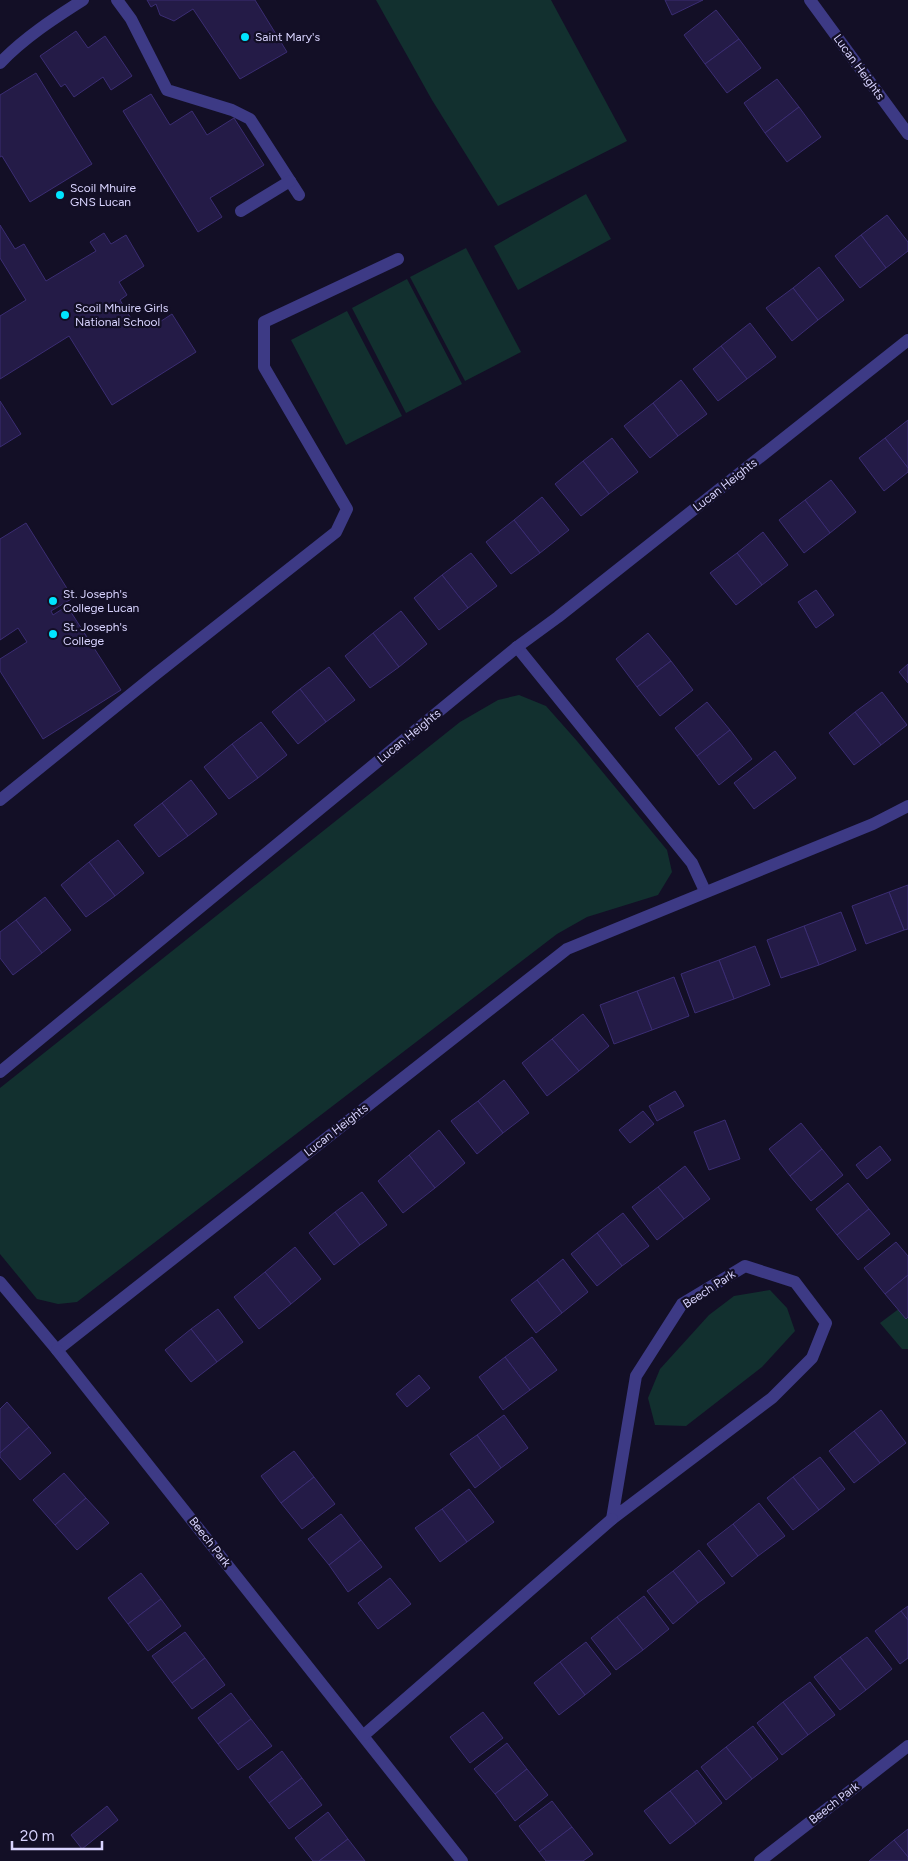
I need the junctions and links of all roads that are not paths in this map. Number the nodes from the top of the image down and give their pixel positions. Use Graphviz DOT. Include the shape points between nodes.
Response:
graph roads {
  1 [pos="82,0"];
  2 [pos="117,0"];
  3 [pos="810,0"];
  4 [pos="0,62"];
  5 [pos="908,134"];
  6 [pos="290,181"];
  7 [pos="299,195"];
  8 [pos="241,211"];
  9 [pos="398,259"];
  10 [pos="908,340"];
  11 [pos="517,647"];
  12 [pos="0,800"];
  13 [pos="908,806"];
  14 [pos="705,892"];
  15 [pos="0,1072"];
  16 [pos="0,1282"];
  17 [pos="57,1350"];
  18 [pos="612,1519"];
  19 [pos="364,1735"];
  20 [pos="908,1746"];
  21 [pos="462,1861"];
  22 [pos="760,1861"];
  1 -- 4 [label="street" via="39,29"];
  2 -- 6 [label="street" via="168,90 250,119"];
  3 -- 5 [label="street, Lucan Heights"];
  6 -- 7 [label="street"];
  6 -- 8 [label="street"];
  9 -- 12 [label="street" via="264,322 264,368 346,509 336,532"];
  10 -- 11 [label="street, Lucan Heights" via="558,618"];
  11 -- 14 [label="street" via="692,863"];
  11 -- 15 [label="street, Lucan Heights"];
  13 -- 14 [label="street, Lucan Heights" via="873,824"];
  14 -- 17 [label="street, Lucan Heights" via="567,949"];
  16 -- 17 [label="street"];
  17 -- 19 [label="street, Beech Park"];
  18 -- 18 [label="street, Beech Park" via="636,1376 682,1304 745,1266 796,1282 826,1322 812,1358 772,1398"];
  18 -- 19 [label="street, Beech Park"];
  19 -- 21 [label="street, Beech Park"];
  20 -- 22 [label="street, Beech Park"];
}
